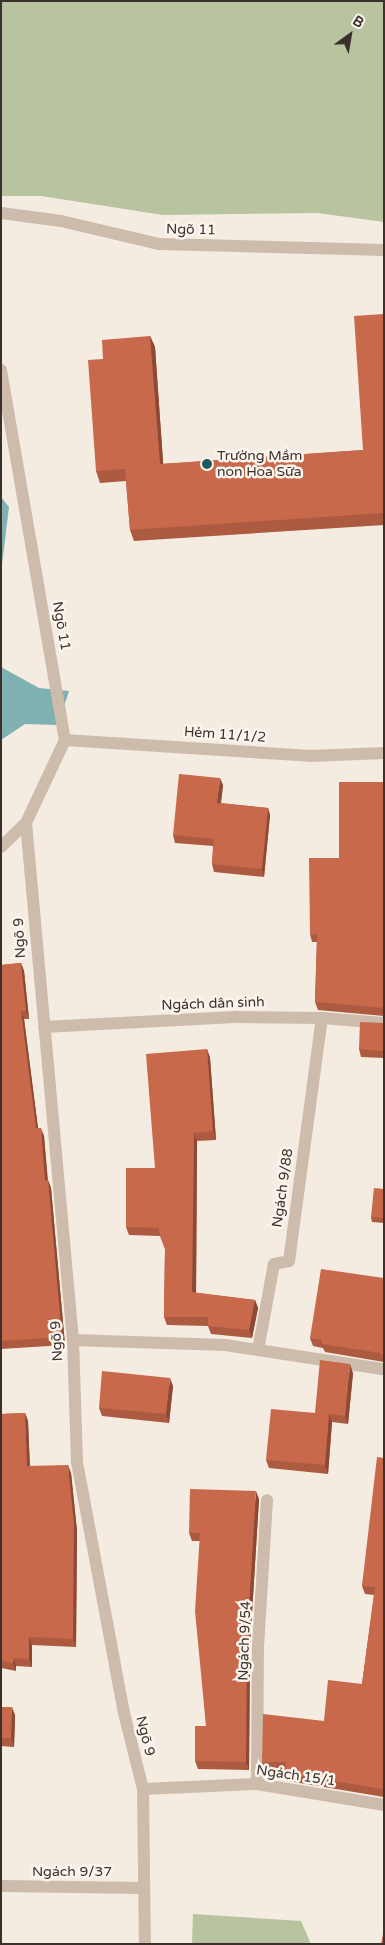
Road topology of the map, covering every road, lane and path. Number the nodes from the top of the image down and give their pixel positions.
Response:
1 (1, 213) edge
2 (384, 250) edge
3 (1, 370) edge
4 (65, 740) junction
5 (384, 753) edge
6 (26, 823) junction
7 (1, 847) edge
8 (322, 1018) junction
9 (384, 1023) edge
10 (44, 1028) junction
11 (73, 1340) junction
12 (258, 1350) junction
13 (382, 1369) edge
14 (266, 1500) dead end
15 (257, 1784) junction
16 (143, 1789) junction
17 (384, 1805) edge
18 (1, 1886) edge
19 (143, 1888) junction
20 (145, 1944) edge

1 - 2 street, Ngõ 11
3 - 4 street, Ngõ 11
4 - 5 street, Hẻm 11/1/2
4 - 6 street
6 - 7 street
6 - 10 street, Ngõ 9
8 - 9 street, Ngách dân sinh
8 - 10 street, Ngách dân sinh
8 - 12 street, Ngách 9/88
10 - 11 street, Ngõ 9
11 - 12 street
11 - 16 street, Ngõ 9
12 - 13 street
14 - 15 street, Ngách 9/54
15 - 16 street, Ngách 15/1
15 - 17 street, Ngách 15/1
16 - 19 street, Ngõ 9
18 - 19 street, Ngách 9/37
19 - 20 street, Ngõ 9

